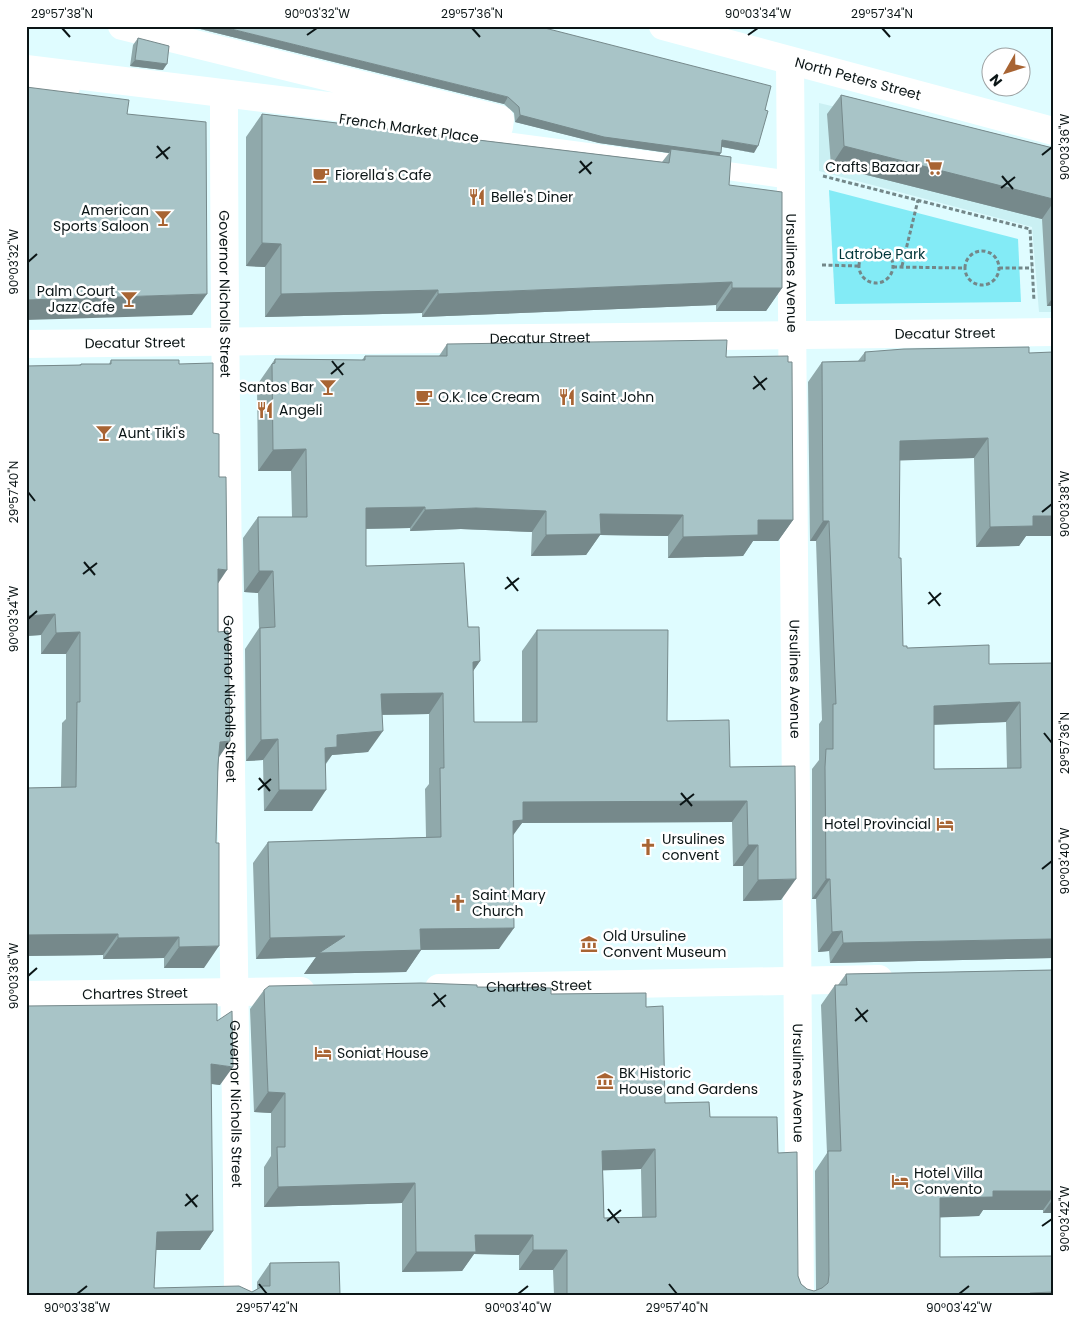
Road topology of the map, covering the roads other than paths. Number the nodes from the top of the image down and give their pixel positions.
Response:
1 (122, 26) edge
2 (663, 26) edge
3 (790, 61) junction
4 (26, 69) edge
5 (26, 83) edge
6 (224, 103) junction
7 (1053, 131) edge
8 (791, 173) junction
9 (1044, 332) edge
10 (792, 335) junction
11 (224, 343) junction
12 (26, 344) edge
13 (905, 978) edge
14 (797, 981) junction
15 (413, 988) edge
16 (324, 990) edge
17 (236, 992) junction
18 (26, 995) edge
19 (238, 1295) edge
20 (800, 1295) edge

1 - 4 street
2 - 3 street, North Peters Street
3 - 7 street, North Peters Street
3 - 8 street, Ursulines Avenue
5 - 6 lane, French Market Place
6 - 8 lane, French Market Place
6 - 11 street, Governor Nicholls Street
8 - 10 street, Ursulines Avenue
9 - 10 street, Decatur Street
10 - 11 street, Decatur Street
10 - 14 street, Ursulines Avenue
11 - 12 street, Decatur Street
11 - 17 street, Governor Nicholls Street
13 - 14 street, Chartres Street
14 - 15 street, Chartres Street
14 - 20 street, Ursulines Avenue
16 - 17 street, Chartres Street
17 - 18 street, Chartres Street
17 - 19 street, Governor Nicholls Street

